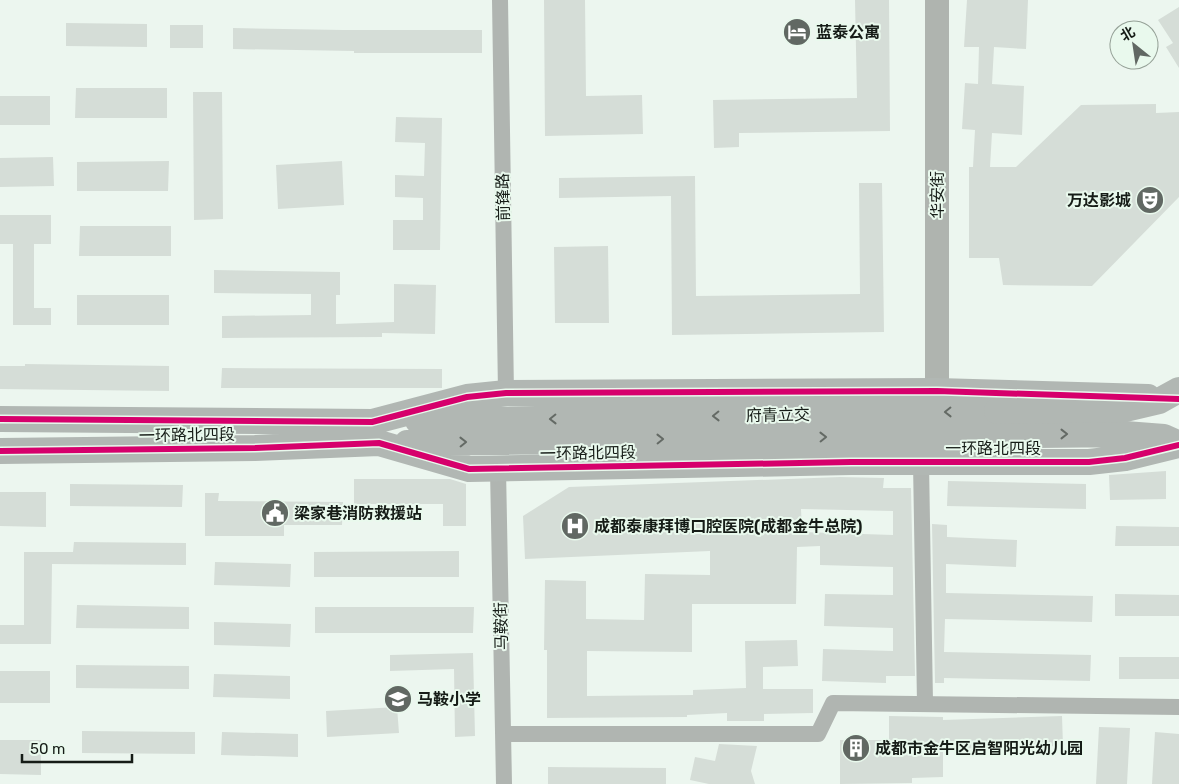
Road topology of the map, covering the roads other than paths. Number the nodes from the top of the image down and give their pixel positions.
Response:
1 (500, 0) edge
2 (937, 0) edge
3 (1179, 390) edge
4 (936, 391) junction
5 (506, 394) junction
6 (1179, 399) edge
7 (0, 419) edge
8 (998, 422) junction
9 (376, 433) junction
10 (1179, 445) edge
11 (0, 451) edge
12 (921, 462) junction
13 (498, 468) junction
14 (925, 703) junction
15 (1179, 707) edge
16 (504, 734) junction
17 (504, 784) edge

1 - 5 street, 前锋路
2 - 4 street, 华安街
3 - 8 main road, 府青立交, bridge
4 - 5 main road, 一环路北四段
4 - 6 main road, 一环路北四段
5 - 9 main road, 一环路北四段
7 - 9 main road, 一环路北四段
8 - 9 main road, 府青立交
8 -> 10 main road, 府青立交
9 - 11 main road, 一环路北四段
9 - 13 main road, 一环路北四段
10 - 12 main road, 一环路北四段
12 - 13 main road, 一环路北四段
12 - 14 street
13 - 16 street, 马鞍街
14 - 15 street
14 - 16 street
16 - 17 street, 马鞍街

